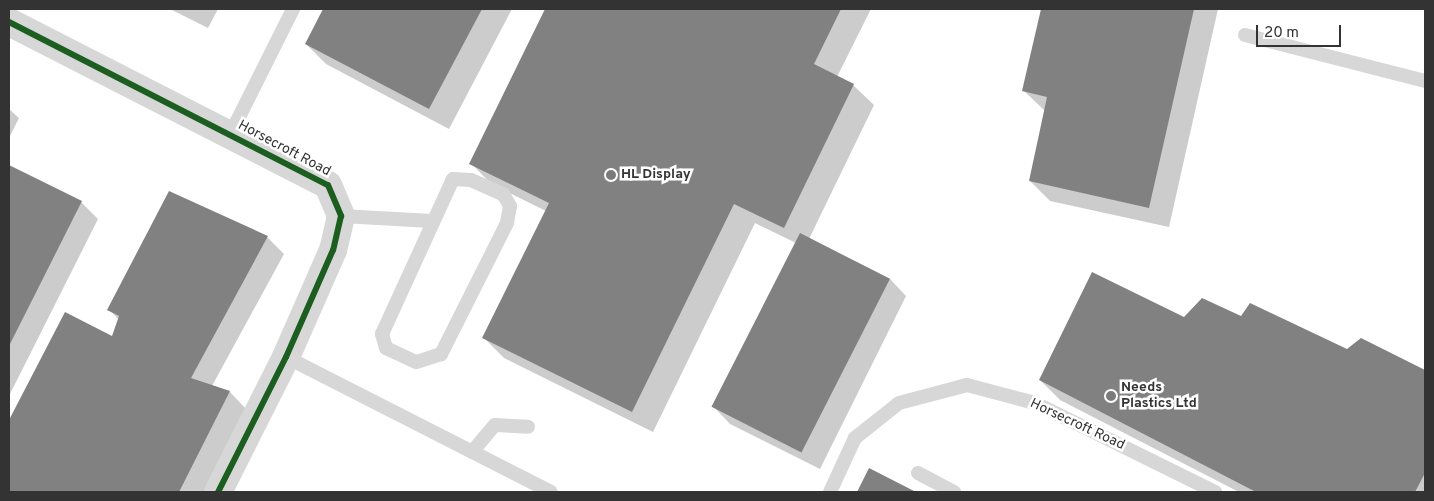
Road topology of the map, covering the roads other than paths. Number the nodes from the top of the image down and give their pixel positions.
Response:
1 (293, 9) edge
2 (9, 22) edge
3 (1244, 35) dead end
4 (1425, 81) edge
5 (230, 135) junction
6 (341, 216) junction
7 (432, 222) junction
8 (286, 357) junction
9 (528, 427) dead end
10 (472, 452) junction
11 (918, 473) dead end
12 (218, 492) edge
13 (551, 492) edge
14 (830, 492) edge
15 (954, 492) edge
16 (1214, 492) edge

1 - 5 lane
2 - 5 street, Horsecroft Road
3 - 4 lane
5 - 6 street, Horsecroft Road
6 - 7 lane
6 - 8 street
7 - 7 lane
8 - 10 lane
8 - 12 street
9 - 10 lane
10 - 13 lane
11 - 15 lane
14 - 16 lane, Horsecroft Road

